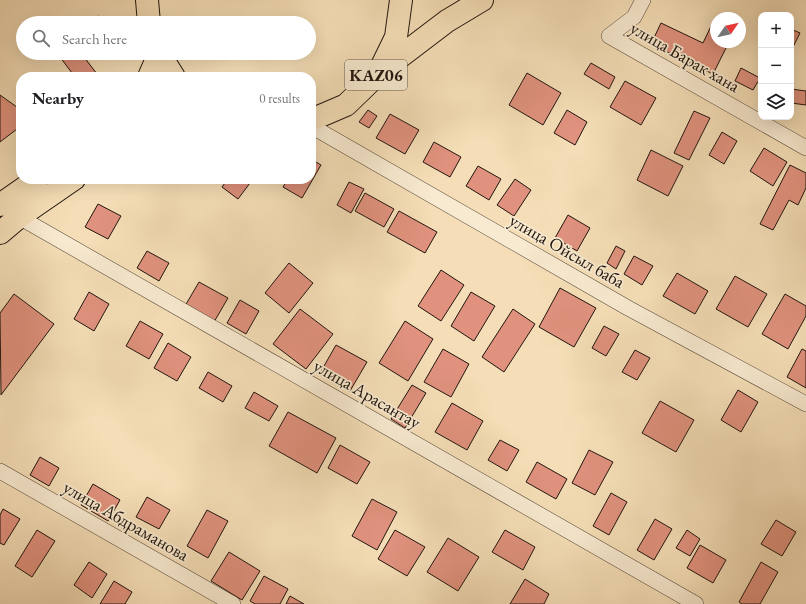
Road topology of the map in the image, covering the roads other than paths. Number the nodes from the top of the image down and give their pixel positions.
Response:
1 (146, 0) edge
2 (401, 0) edge
3 (482, 0) edge
4 (643, 0) edge
5 (148, 16) edge
6 (156, 60) edge
7 (163, 60) edge
8 (151, 72) edge
9 (171, 72) edge
10 (378, 74) junction
11 (316, 118) edge
12 (316, 129) edge
13 (806, 148) edge
14 (30, 184) edge
15 (67, 184) edge
16 (0, 205) edge
17 (19, 217) junction
18 (0, 233) edge
19 (806, 404) edge
20 (0, 471) edge
21 (233, 604) edge
22 (696, 604) edge

1 - 5 highway
2 - 10 highway, KАZ06
3 - 10 highway, KАZ06
4 - 13 street, улица Барак хана
6 - 8 highway
7 - 9 highway
10 - 11 highway, KАZ06
12 - 19 street, улица Ойсыл баба
14 - 16 highway
15 - 17 highway
17 - 18 highway
17 - 22 street, улица Арасантау
20 - 21 street, улица Абдраманова

